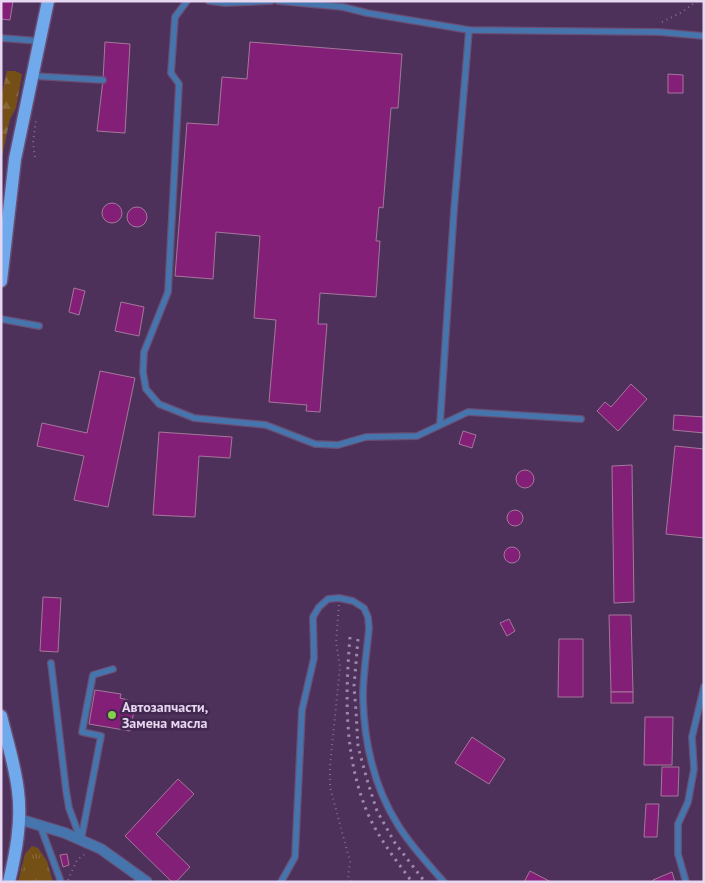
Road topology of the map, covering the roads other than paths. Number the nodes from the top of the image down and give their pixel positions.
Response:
1 (48, 1) edge
2 (187, 1) edge
3 (209, 1) edge
4 (271, 1) edge
5 (278, 1) edge
6 (469, 30) junction
7 (704, 36) edge
8 (1, 38) edge
9 (39, 41) junction
10 (32, 76) junction
11 (103, 80) dead end
12 (1, 281) edge
13 (1, 320) edge
14 (39, 326) dead end
15 (582, 419) dead end
16 (440, 424) junction
17 (51, 663) dead end
18 (113, 670) dead end
19 (704, 687) edge
20 (1, 716) edge
21 (19, 819) junction
22 (40, 825) junction
23 (81, 840) junction
24 (9, 882) edge
25 (61, 882) edge
26 (147, 882) edge
27 (281, 882) edge
28 (444, 882) edge
29 (686, 882) edge

1 - 9 main road
2 - 16 lane
3 - 4 lane
5 - 6 lane
6 - 7 lane
6 - 16 lane
8 - 9 lane
9 - 10 main road
10 - 11 lane
10 - 12 main road
13 - 14 lane
15 - 16 lane
17 - 23 lane
18 - 23 lane
19 - 29 lane
20 - 21 main road
21 - 22 street
21 - 24 main road
22 - 23 street
22 - 25 lane
23 - 26 street
27 - 28 lane

